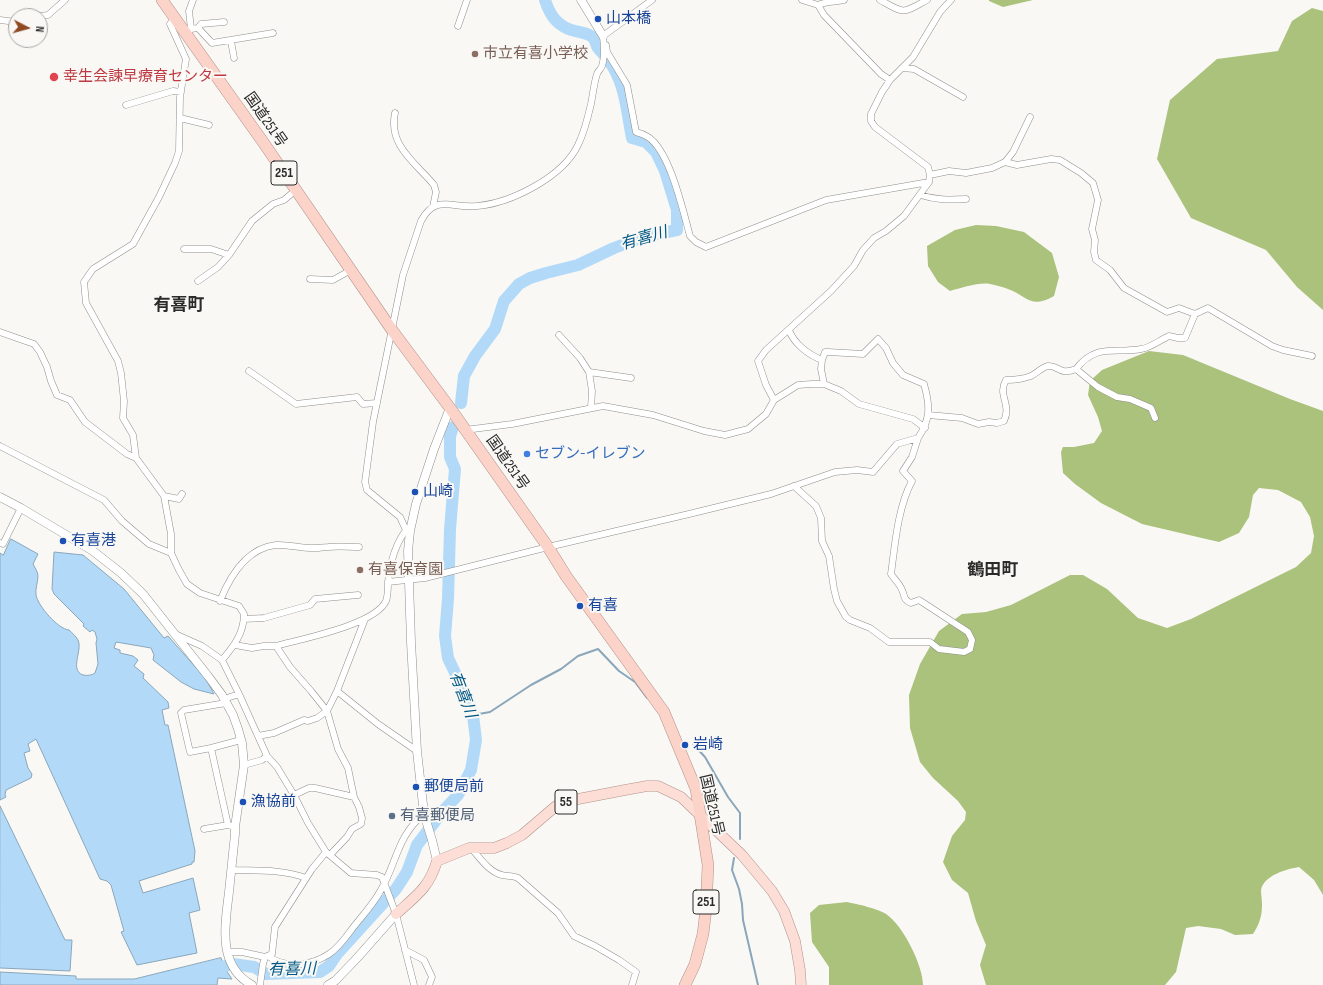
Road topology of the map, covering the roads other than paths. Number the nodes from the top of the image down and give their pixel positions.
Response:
1 (65, 0) edge
2 (162, 0) edge
3 (193, 0) edge
4 (467, 0) edge
5 (581, 0) edge
6 (652, 0) edge
7 (802, 0) edge
8 (844, 0) edge
9 (880, 0) edge
10 (927, 0) edge
11 (951, 0) edge
12 (818, 5) junction
13 (48, 14) edge
14 (175, 18) junction
15 (224, 22) dead end
16 (458, 26) dead end
17 (198, 28) junction
18 (188, 31) junction
19 (273, 33) dead end
20 (603, 36) junction
21 (231, 41) junction
22 (234, 58) dead end
23 (902, 68) junction
24 (890, 80) junction
25 (181, 92) junction
26 (963, 97) dead end
27 (126, 105) dead end
28 (395, 113) dead end
29 (1030, 117) dead end
30 (180, 118) junction
31 (209, 125) dead end
32 (1005, 162) junction
33 (930, 178) junction
34 (296, 190) junction
35 (920, 195) junction
36 (966, 199) dead end
37 (433, 207) junction
38 (184, 249) dead end
39 (229, 255) junction
40 (351, 270) junction
41 (310, 279) dead end
42 (198, 281) dead end
43 (1195, 314) junction
44 (392, 330) junction
45 (789, 330) junction
46 (0, 332) edge
47 (559, 335) dead end
48 (1312, 356) dead end
49 (822, 360) junction
50 (1076, 369) junction
51 (248, 371) dead end
52 (589, 372) junction
53 (631, 378) dead end
54 (824, 384) junction
55 (774, 400) junction
56 (377, 403) junction
57 (450, 408) junction
58 (591, 408) junction
59 (928, 415) junction
60 (1155, 418) dead end
61 (925, 428) junction
62 (465, 430) junction
63 (918, 438) junction
64 (0, 446) edge
65 (136, 458) junction
66 (794, 486) junction
67 (182, 494) dead end
68 (164, 496) junction
69 (0, 497) edge
70 (21, 508) junction
71 (408, 530) junction
72 (0, 543) edge
73 (548, 547) junction
74 (359, 548) dead end
75 (171, 553) junction
76 (410, 581) junction
77 (388, 582) junction
78 (358, 595) dead end
79 (220, 601) junction
80 (244, 619) junction
81 (365, 619) junction
82 (174, 634) junction
83 (235, 645) junction
84 (276, 646) junction
85 (222, 660) junction
86 (337, 691) junction
87 (239, 694) junction
88 (225, 701) junction
89 (327, 711) junction
90 (258, 736) junction
91 (241, 740) junction
92 (211, 748) junction
93 (417, 751) junction
94 (267, 756) junction
95 (244, 765) junction
96 (294, 795) junction
97 (354, 797) junction
98 (701, 816) junction
99 (426, 818) junction
100 (231, 826) junction
101 (204, 829) dead end
102 (471, 848) junction
103 (328, 853) junction
104 (437, 861) junction
105 (231, 870) junction
106 (306, 878) junction
107 (385, 884) junction
108 (396, 914) junction
109 (405, 950) junction
110 (228, 954) junction
111 (267, 956) junction
112 (338, 982) edge
113 (251, 984) edge
114 (260, 984) edge
115 (328, 985) edge
116 (414, 985) edge
117 (429, 985) edge
118 (632, 985) edge
119 (685, 985) edge
120 (801, 985) edge

1 - 13 street
2 - 14 highway, 国道251号 / 251
3 - 18 street
4 - 16 street
5 - 20 street
6 - 20 street
7 - 12 street
8 - 12 street
9 - 10 street
11 - 23 street
12 - 24 street
14 - 18 highway, 国道251号 / 251
14 - 25 street
15 - 17 street
17 - 18 street
17 - 21 street
18 - 34 highway, 国道251号 / 251
19 - 21 street
20 - 33 street
20 - 37 street
21 - 22 street
23 - 24 street
23 - 26 street
24 - 33 street
25 - 27 street
25 - 30 street
28 - 37 street
29 - 32 street
30 - 31 street
30 - 65 street
32 - 33 street
32 - 43 street
33 - 35 street
34 - 39 street
34 - 40 highway, 国道251号 / 251
35 - 36 street
35 - 45 street
37 - 44 street
38 - 39 street
39 - 42 street
40 - 41 street
40 - 44 highway, 国道251号 / 251
43 - 48 street
43 - 50 street
44 - 56 street
44 - 57 highway, 国道251号 / 251
45 - 49 street
45 - 55 street
46 - 65 street
47 - 52 street
49 - 54 street
49 - 59 street
50 - 59 street
50 - 60 street
51 - 56 street
52 - 53 street
52 - 58 street
54 - 55 street
54 - 61 street
55 - 58 street
56 - 71 street
57 - 62 highway, 国道251号 / 251
57 - 71 street
58 - 62 street
59 - 61 street
61 - 63 street
62 - 73 highway, 国道251号 / 251
63 - 66 street
63 - 66 street
64 - 75 street
65 - 68 street
66 - 73 street
67 - 68 street
68 - 75 street
69 - 70 street
70 - 72 street
70 - 82 street
71 - 76 street
71 - 77 street
73 - 76 street
73 - 98 highway, 国道251号 / 251
74 - 79 street
75 - 79 street
76 - 77 street
76 - 93 street
77 - 81 street
78 - 80 street
79 - 80 street
80 - 83 street
81 - 84 street
81 - 86 street
82 - 85 street
82 - 88 street
83 - 84 street
83 - 85 street
84 - 89 street
85 - 87 street
86 - 89 street
86 - 93 street
87 - 88 street
87 - 90 street
88 - 91 street
88 - 92 street
89 - 90 street
89 - 97 street
90 - 94 street
91 - 92 street
91 - 95 street
92 - 100 street
93 - 99 street
94 - 95 street
94 - 96 street
95 - 100 street
96 - 97 street
96 - 103 street
97 - 103 street
98 - 102 main road, 55
98 - 119 highway, 国道251号 / 251
98 - 120 main road, 55
99 - 104 street
99 - 107 street
100 - 101 street
100 - 105 street
102 - 104 main road, 55
102 - 118 street
103 - 106 street
103 - 107 street
104 - 108 main road
105 - 106 street
105 - 110 street
106 - 111 street
107 - 108 street
107 - 111 street
108 - 109 street
108 - 112 street
109 - 116 street
109 - 117 street
110 - 111 street
110 - 113 street
111 - 114 street
112 - 115 street

